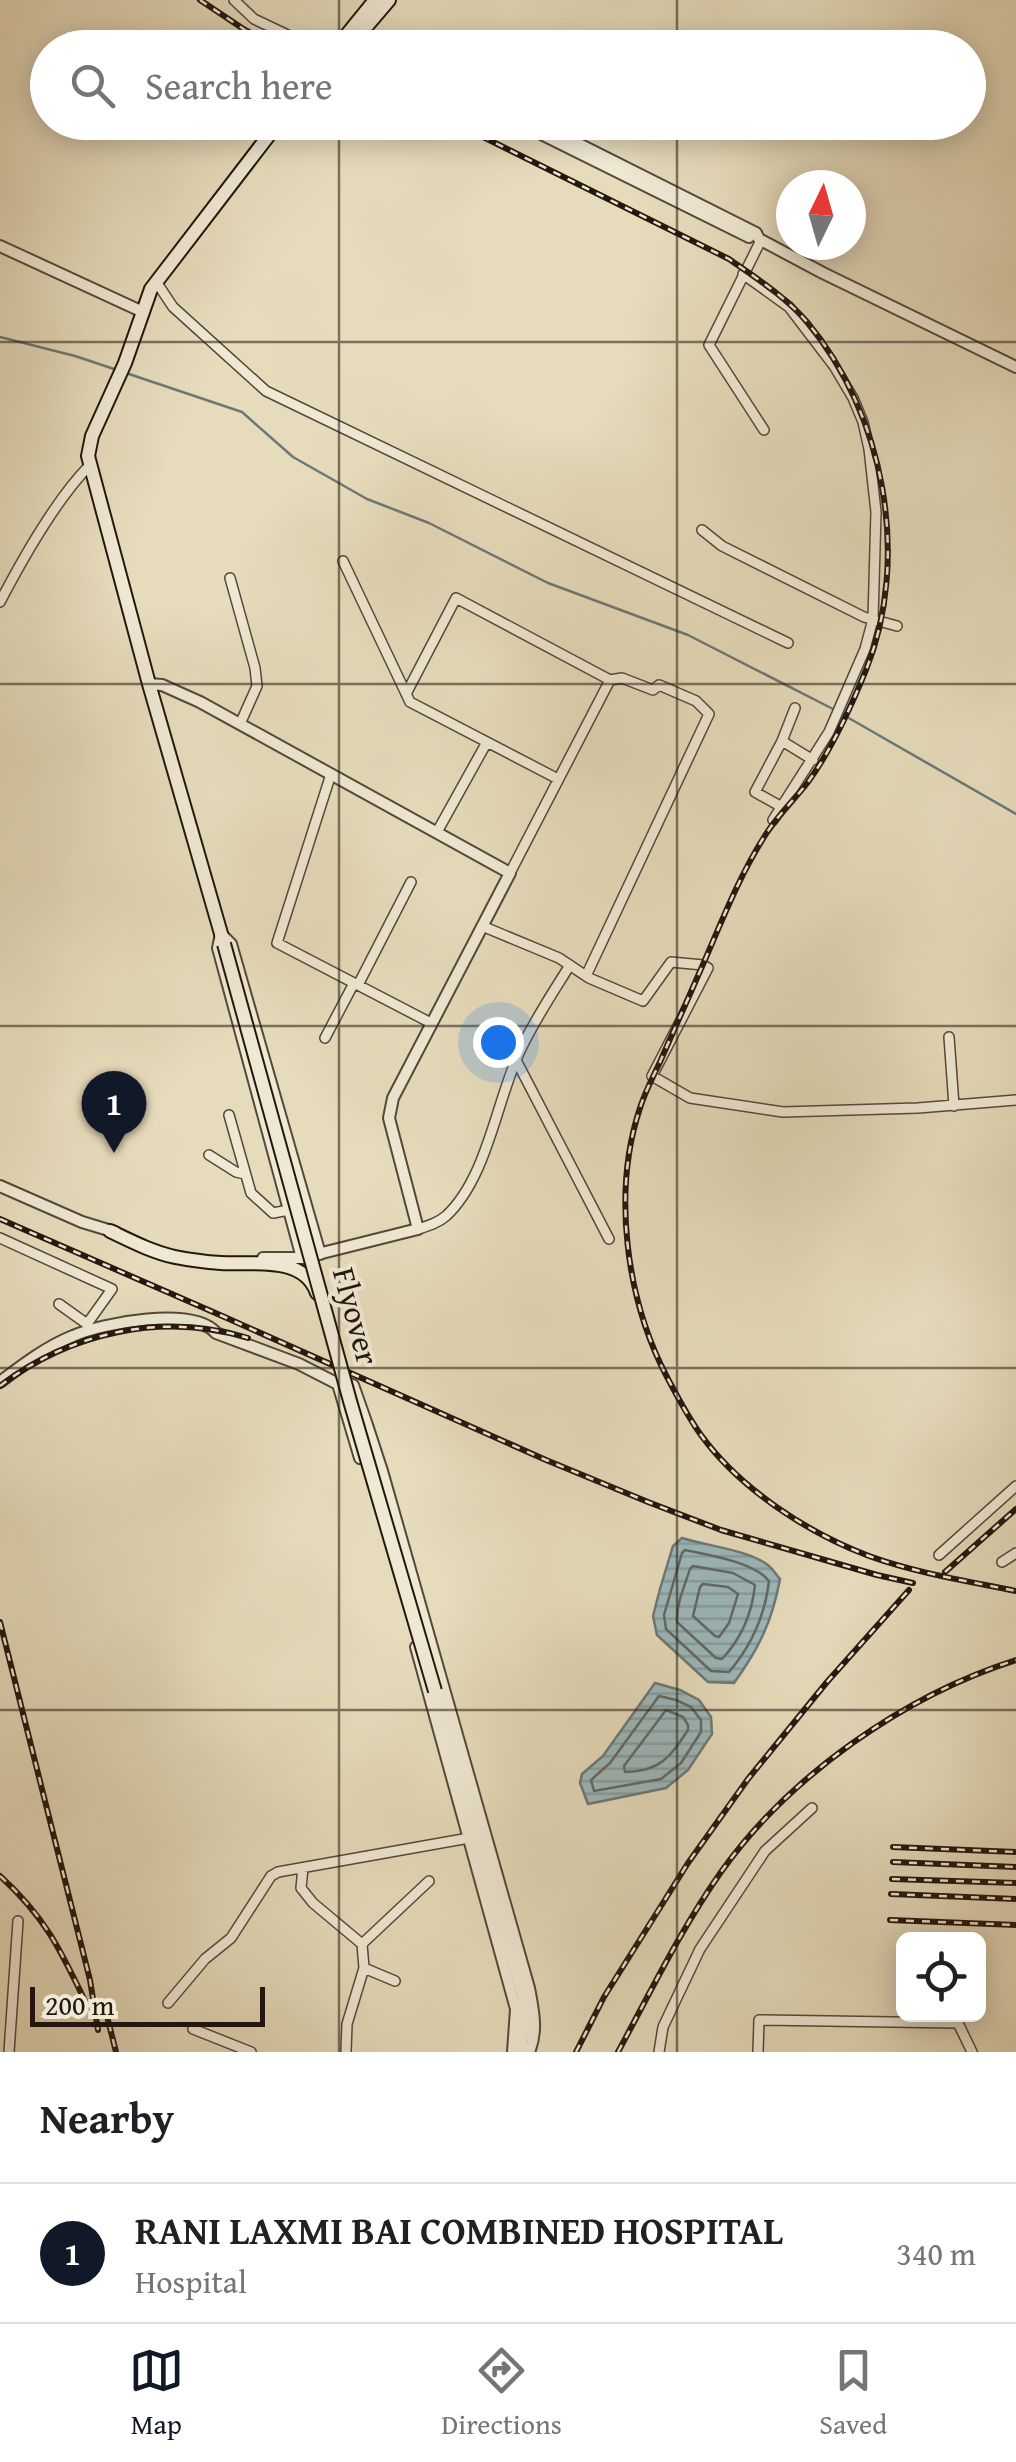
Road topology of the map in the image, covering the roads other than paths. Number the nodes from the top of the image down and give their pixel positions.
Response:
1 (234, 0) edge
2 (375, 0) edge
3 (389, 0) edge
4 (245, 4) edge
5 (278, 30) edge
6 (358, 30) edge
7 (362, 30) edge
8 (267, 140) edge
9 (273, 140) edge
10 (553, 140) edge
11 (571, 140) edge
12 (218, 205) junction
13 (760, 239) junction
14 (0, 246) edge
15 (743, 274) junction
16 (156, 283) junction
17 (143, 312) junction
18 (1016, 368) edge
19 (764, 430) dead end
20 (90, 465) junction
21 (702, 530) dead end
22 (343, 560) dead end
23 (230, 578) dead end
24 (0, 602) edge
25 (872, 620) junction
26 (897, 626) dead end
27 (788, 642) dead end
28 (610, 680) junction
29 (149, 684) junction
30 (406, 694) junction
31 (796, 708) dead end
32 (240, 724) junction
33 (782, 741) junction
34 (487, 742) junction
35 (813, 760) junction
36 (331, 774) junction
37 (558, 779) junction
38 (780, 806) junction
39 (772, 820) dead end
40 (437, 832) junction
41 (510, 872) junction
42 (412, 882) dead end
43 (482, 926) junction
44 (222, 939) junction
45 (570, 966) junction
46 (586, 976) junction
47 (356, 984) junction
48 (431, 1022) junction
49 (949, 1037) dead end
50 (325, 1038) dead end
51 (516, 1060) junction
52 (1016, 1100) edge
53 (954, 1106) junction
54 (229, 1115) dead end
55 (209, 1155) dead end
56 (246, 1174) junction
57 (0, 1186) edge
58 (289, 1210) junction
59 (418, 1229) junction
60 (117, 1234) junction
61 (0, 1238) edge
62 (609, 1239) dead end
63 (320, 1254) junction
64 (302, 1258) junction
65 (59, 1304) dead end
66 (332, 1332) junction
67 (0, 1382) edge
68 (338, 1384) junction
69 (1016, 1486) edge
70 (1016, 1553) edge
71 (939, 1555) dead end
72 (1002, 1562) dead end
73 (442, 1711) junction
74 (456, 1762) junction
75 (812, 1808) dead end
76 (469, 1838) junction
77 (302, 1868) junction
78 (429, 1880) dead end
79 (18, 1921) dead end
80 (362, 1944) junction
81 (364, 1968) junction
82 (394, 1981) dead end
83 (168, 2003) dead end
84 (193, 2028) dead end
85 (9, 2052) edge
86 (251, 2052) edge
87 (346, 2052) edge
88 (516, 2052) edge
89 (529, 2052) edge
90 (660, 2052) edge
91 (758, 2052) edge
92 (972, 2052) edge

1 - 4 street
2 - 6 main road
3 - 7 main road
4 - 5 street
8 - 12 main road
9 - 12 main road
10 - 13 street
11 - 13 street
12 - 16 main road
13 - 15 street
13 - 18 street
14 - 17 street
15 - 19 street
15 - 25 street
16 - 17 main road
16 - 27 street
17 - 20 main road
20 - 24 street
20 - 29 main road, Flyover
21 - 25 street
22 - 30 street
23 - 32 street
25 - 26 street
25 - 35 street
28 - 30 street
28 - 37 street
28 - 46 street
29 - 32 street
29 - 44 main road, Flyover
30 - 34 street
31 - 33 street
32 - 36 street
33 - 35 street
33 - 38 street
34 - 37 street
34 - 40 street
35 - 38 street
36 - 40 street
36 - 47 street
37 - 41 street
38 - 39 street
40 - 41 street
41 - 43 street
42 - 47 street
43 - 45 street
43 - 48 street
44 - 58 street
44 - 63 street
44 - 66 main road, Flyover, bridge
45 - 46 street
45 - 51 street
46 - 53 street
47 - 48 street
47 - 50 street
48 - 59 street
49 - 53 street
51 - 59 street
51 - 62 street
52 - 53 street
54 - 56 street
55 - 56 street
56 - 58 street
57 - 60 street
58 - 64 street
59 - 63 street
60 - 64 street
60 - 66 main road, bridge
61 - 65 street
63 - 64 street
66 - 73 main road, Flyover, bridge
67 - 68 street
68 - 73 street
68 - 73 street
69 - 71 street
70 - 72 street
73 - 74 main road, Flyover
74 - 76 street
74 - 88 main road, Flyover
74 - 89 street
75 - 90 street
76 - 77 street
76 - 88 street
77 - 80 street
77 - 83 street
78 - 80 street
79 - 85 street
80 - 81 street
81 - 82 street
81 - 87 street
84 - 86 street
91 - 92 street

